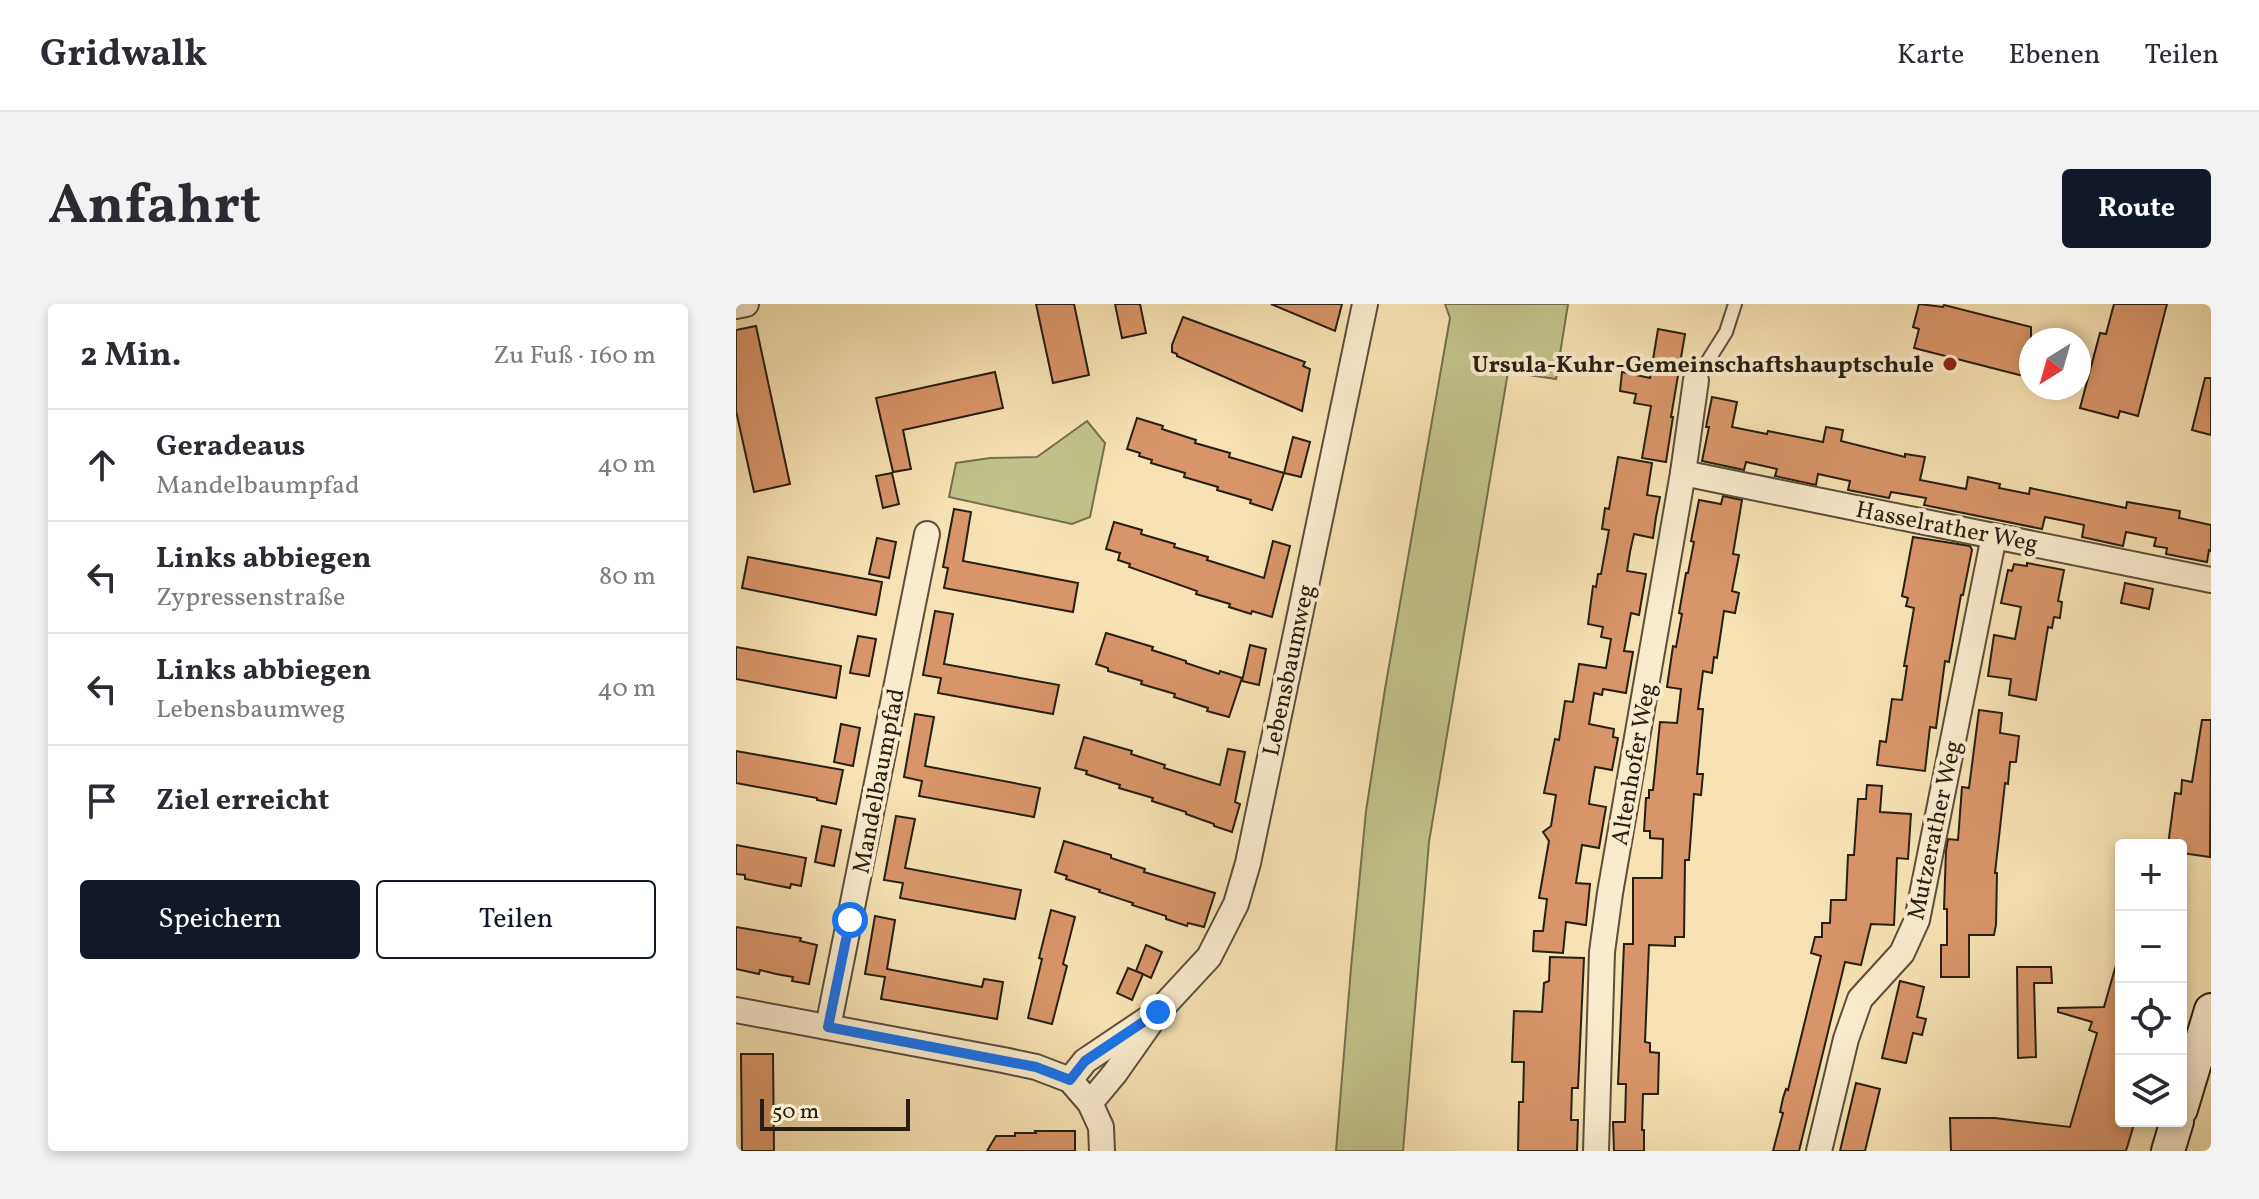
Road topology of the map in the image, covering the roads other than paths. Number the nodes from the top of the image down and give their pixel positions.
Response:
1 (746, 304) edge
2 (1365, 304) edge
3 (1735, 304) edge
4 (736, 306) edge
5 (1696, 380) joint
6 (1683, 473) junction
7 (927, 534) dead end
8 (1994, 536) junction
9 (2211, 580) edge
10 (736, 1010) edge
11 (2211, 1010) edge
12 (1158, 1012) junction
13 (828, 1027) junction
14 (1070, 1080) junction
15 (2187, 1089) edge
16 (1090, 1103) junction
17 (2175, 1127) edge
18 (1102, 1151) edge
19 (1596, 1151) edge
20 (1819, 1151) edge
21 (2168, 1151) edge

1 - 4 street
2 - 12 street, Lebensbaumweg
3 - 5 lane
5 - 6 street, Altenhofer Weg
6 - 8 street, Hasselrather Weg
6 - 19 street, Altenhofer Weg
7 - 13 street, Mandelbaumpfad
8 - 9 street, Hasselrather Weg
8 - 20 street, Mutzerather Weg
10 - 13 street
11 - 15 street
12 - 14 street, Lebensbaumweg
12 - 16 street, Lebensbaumweg
13 - 14 street
14 - 16 street
16 - 18 street
17 - 21 street

